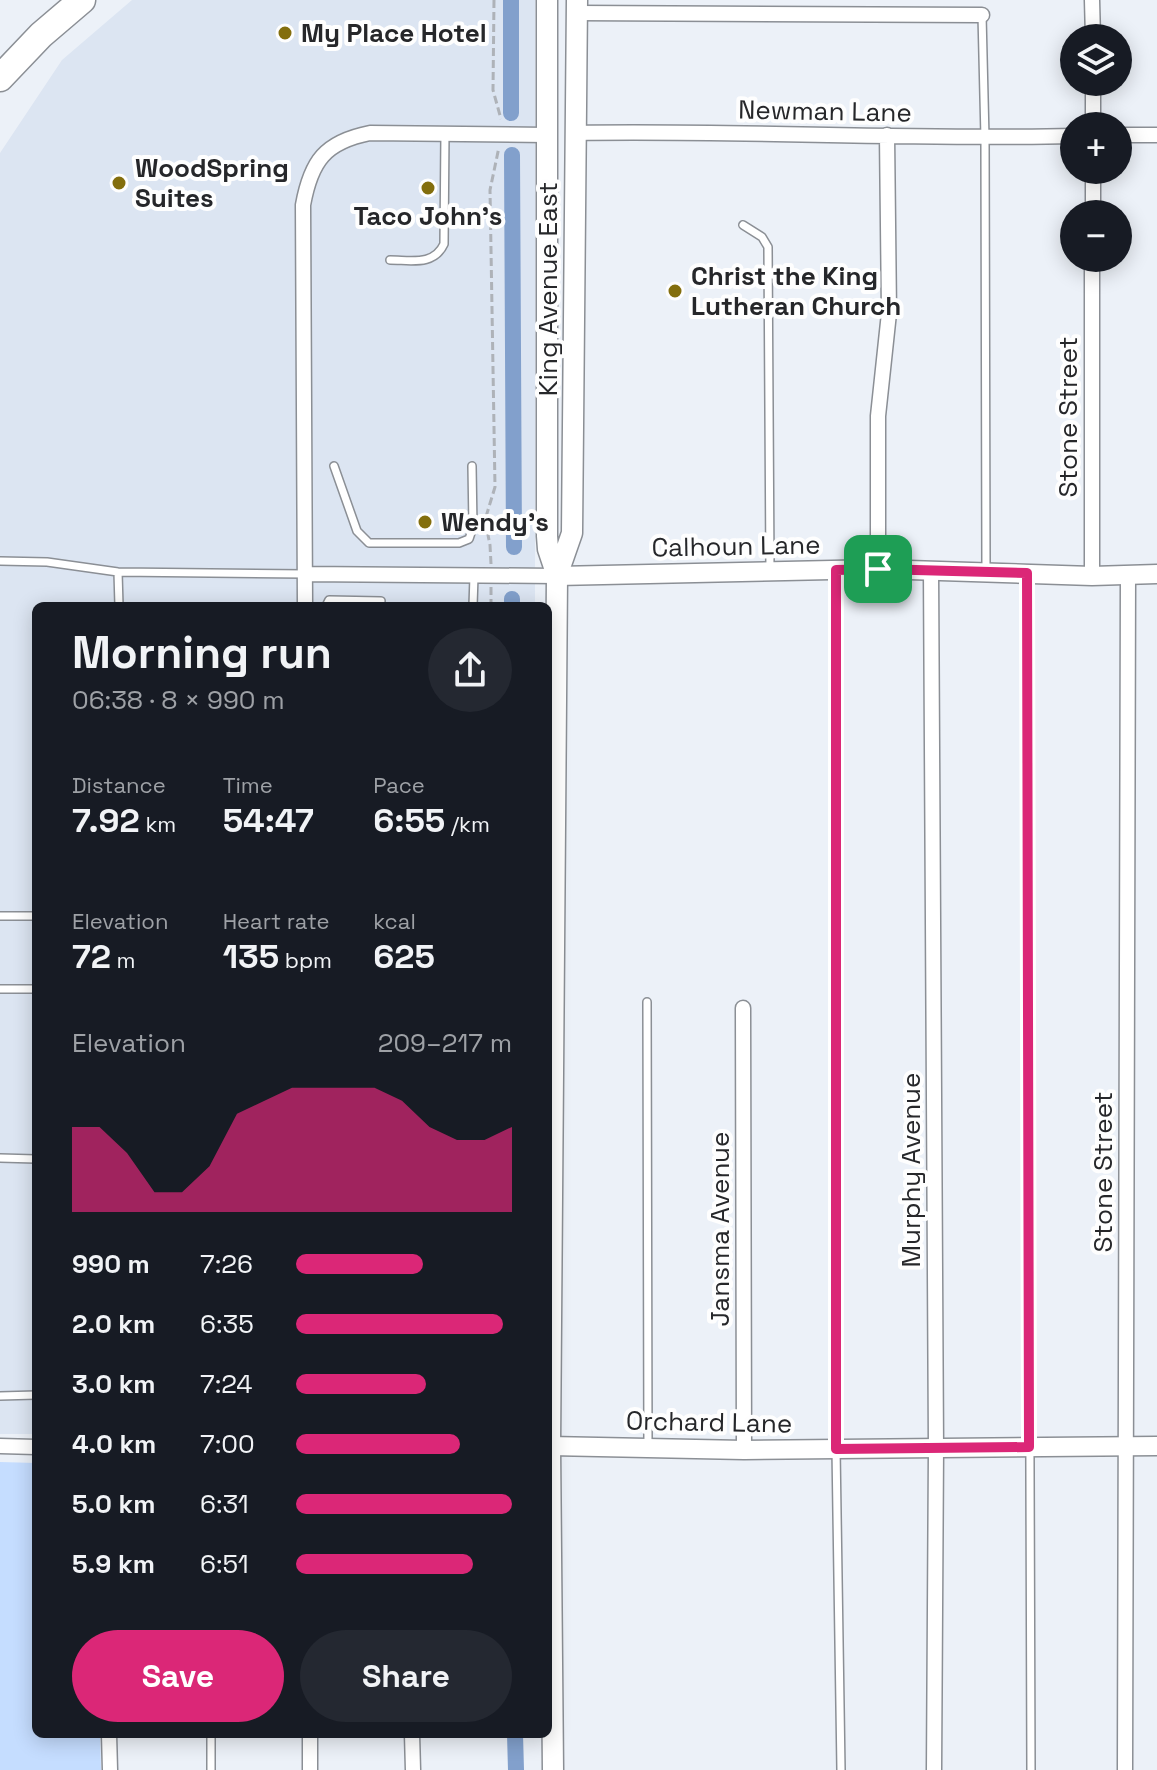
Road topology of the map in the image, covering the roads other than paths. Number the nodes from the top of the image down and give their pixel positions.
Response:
1 (82, 0) edge
2 (1092, 0) edge
3 (547, 5) edge
4 (577, 7) edge
5 (982, 15) joint
6 (1093, 24) edge
7 (0, 78) edge
8 (445, 133) junction
9 (575, 133) junction
10 (546, 135) junction
11 (887, 135) junction
12 (1132, 135) edge
13 (1157, 135) edge
14 (1060, 136) edge
15 (985, 138) junction
16 (743, 225) dead end
17 (390, 260) dead end
18 (1092, 272) edge
19 (574, 288) junction
20 (334, 466) dead end
21 (472, 466) dead end
22 (0, 561) edge
23 (878, 569) junction
24 (836, 570) junction
25 (931, 570) junction
26 (118, 572) junction
27 (770, 572) junction
28 (986, 572) junction
29 (1027, 573) junction
30 (305, 574) junction
31 (1128, 574) junction
32 (1157, 574) edge
33 (474, 575) junction
34 (557, 576) junction
35 (1092, 576) junction
36 (381, 601) dead end
37 (119, 602) edge
38 (305, 602) edge
39 (328, 602) edge
40 (473, 602) edge
41 (0, 916) edge
42 (32, 916) edge
43 (552, 917) edge
44 (0, 989) edge
45 (32, 989) edge
46 (647, 1002) dead end
47 (743, 1008) dead end
48 (0, 1158) edge
49 (32, 1159) edge
50 (32, 1395) edge
51 (0, 1396) edge
52 (0, 1446) edge
53 (552, 1446) edge
54 (1127, 1446) junction
55 (1157, 1446) edge
56 (32, 1447) edge
57 (1029, 1447) junction
58 (648, 1448) junction
59 (936, 1448) junction
60 (836, 1449) junction
61 (744, 1450) junction
62 (552, 1689) edge
63 (109, 1738) edge
64 (211, 1738) edge
65 (310, 1738) edge
66 (412, 1738) edge
67 (110, 1770) edge
68 (211, 1770) edge
69 (310, 1770) edge
70 (413, 1770) edge
71 (553, 1770) edge
72 (841, 1770) edge
73 (934, 1770) edge
74 (1031, 1770) edge
75 (1125, 1770) edge

1 - 7 highway
2 - 6 street
3 - 9 main road
3 - 10 main road, King Avenue East
4 - 5 street
4 - 9 main road, King Avenue East
5 - 15 lane
8 - 10 street
8 - 17 lane
8 - 30 street
9 - 11 street, Newman Lane
9 - 19 main road, King Avenue East
10 - 19 main road
10 - 34 main road, King Avenue East
11 - 15 street, Newman Lane
11 - 23 street
12 - 13 street
14 - 15 street, Newman Lane
15 - 28 lane
16 - 27 lane
18 - 35 street, Stone Street
19 - 34 main road, King Avenue East
20 - 21 lane
22 - 26 lane
23 - 24 street, Calhoun Lane
23 - 25 street, Calhoun Lane
24 - 27 street, Calhoun Lane
24 - 60 lane
25 - 28 street, Calhoun Lane
25 - 59 street, Murphy Avenue
26 - 30 lane
26 - 37 lane
27 - 34 street, Calhoun Lane
28 - 29 street, Calhoun Lane
29 - 35 street, Calhoun Lane
29 - 57 lane
30 - 33 street
30 - 38 street
31 - 32 street, Calhoun Lane
31 - 35 street, Calhoun Lane
31 - 54 street, Stone Street
33 - 34 street
33 - 40 lane
34 - 43 main road, King Avenue East
36 - 39 lane
41 - 42 lane
44 - 45 lane
46 - 58 lane
47 - 61 street, Jansma Avenue
48 - 49 lane
50 - 51 lane
52 - 56 street
53 - 58 street, Orchard Lane
54 - 55 street, Orchard Lane
54 - 57 street, Orchard Lane
54 - 75 street, Stone Street
57 - 59 street, Orchard Lane
57 - 74 lane
58 - 61 street, Orchard Lane
59 - 60 street, Orchard Lane
59 - 73 street, Murphy Avenue
60 - 61 street, Orchard Lane
60 - 72 lane
62 - 71 main road, King Avenue East
63 - 67 street
64 - 68 lane
65 - 69 street
66 - 70 street

